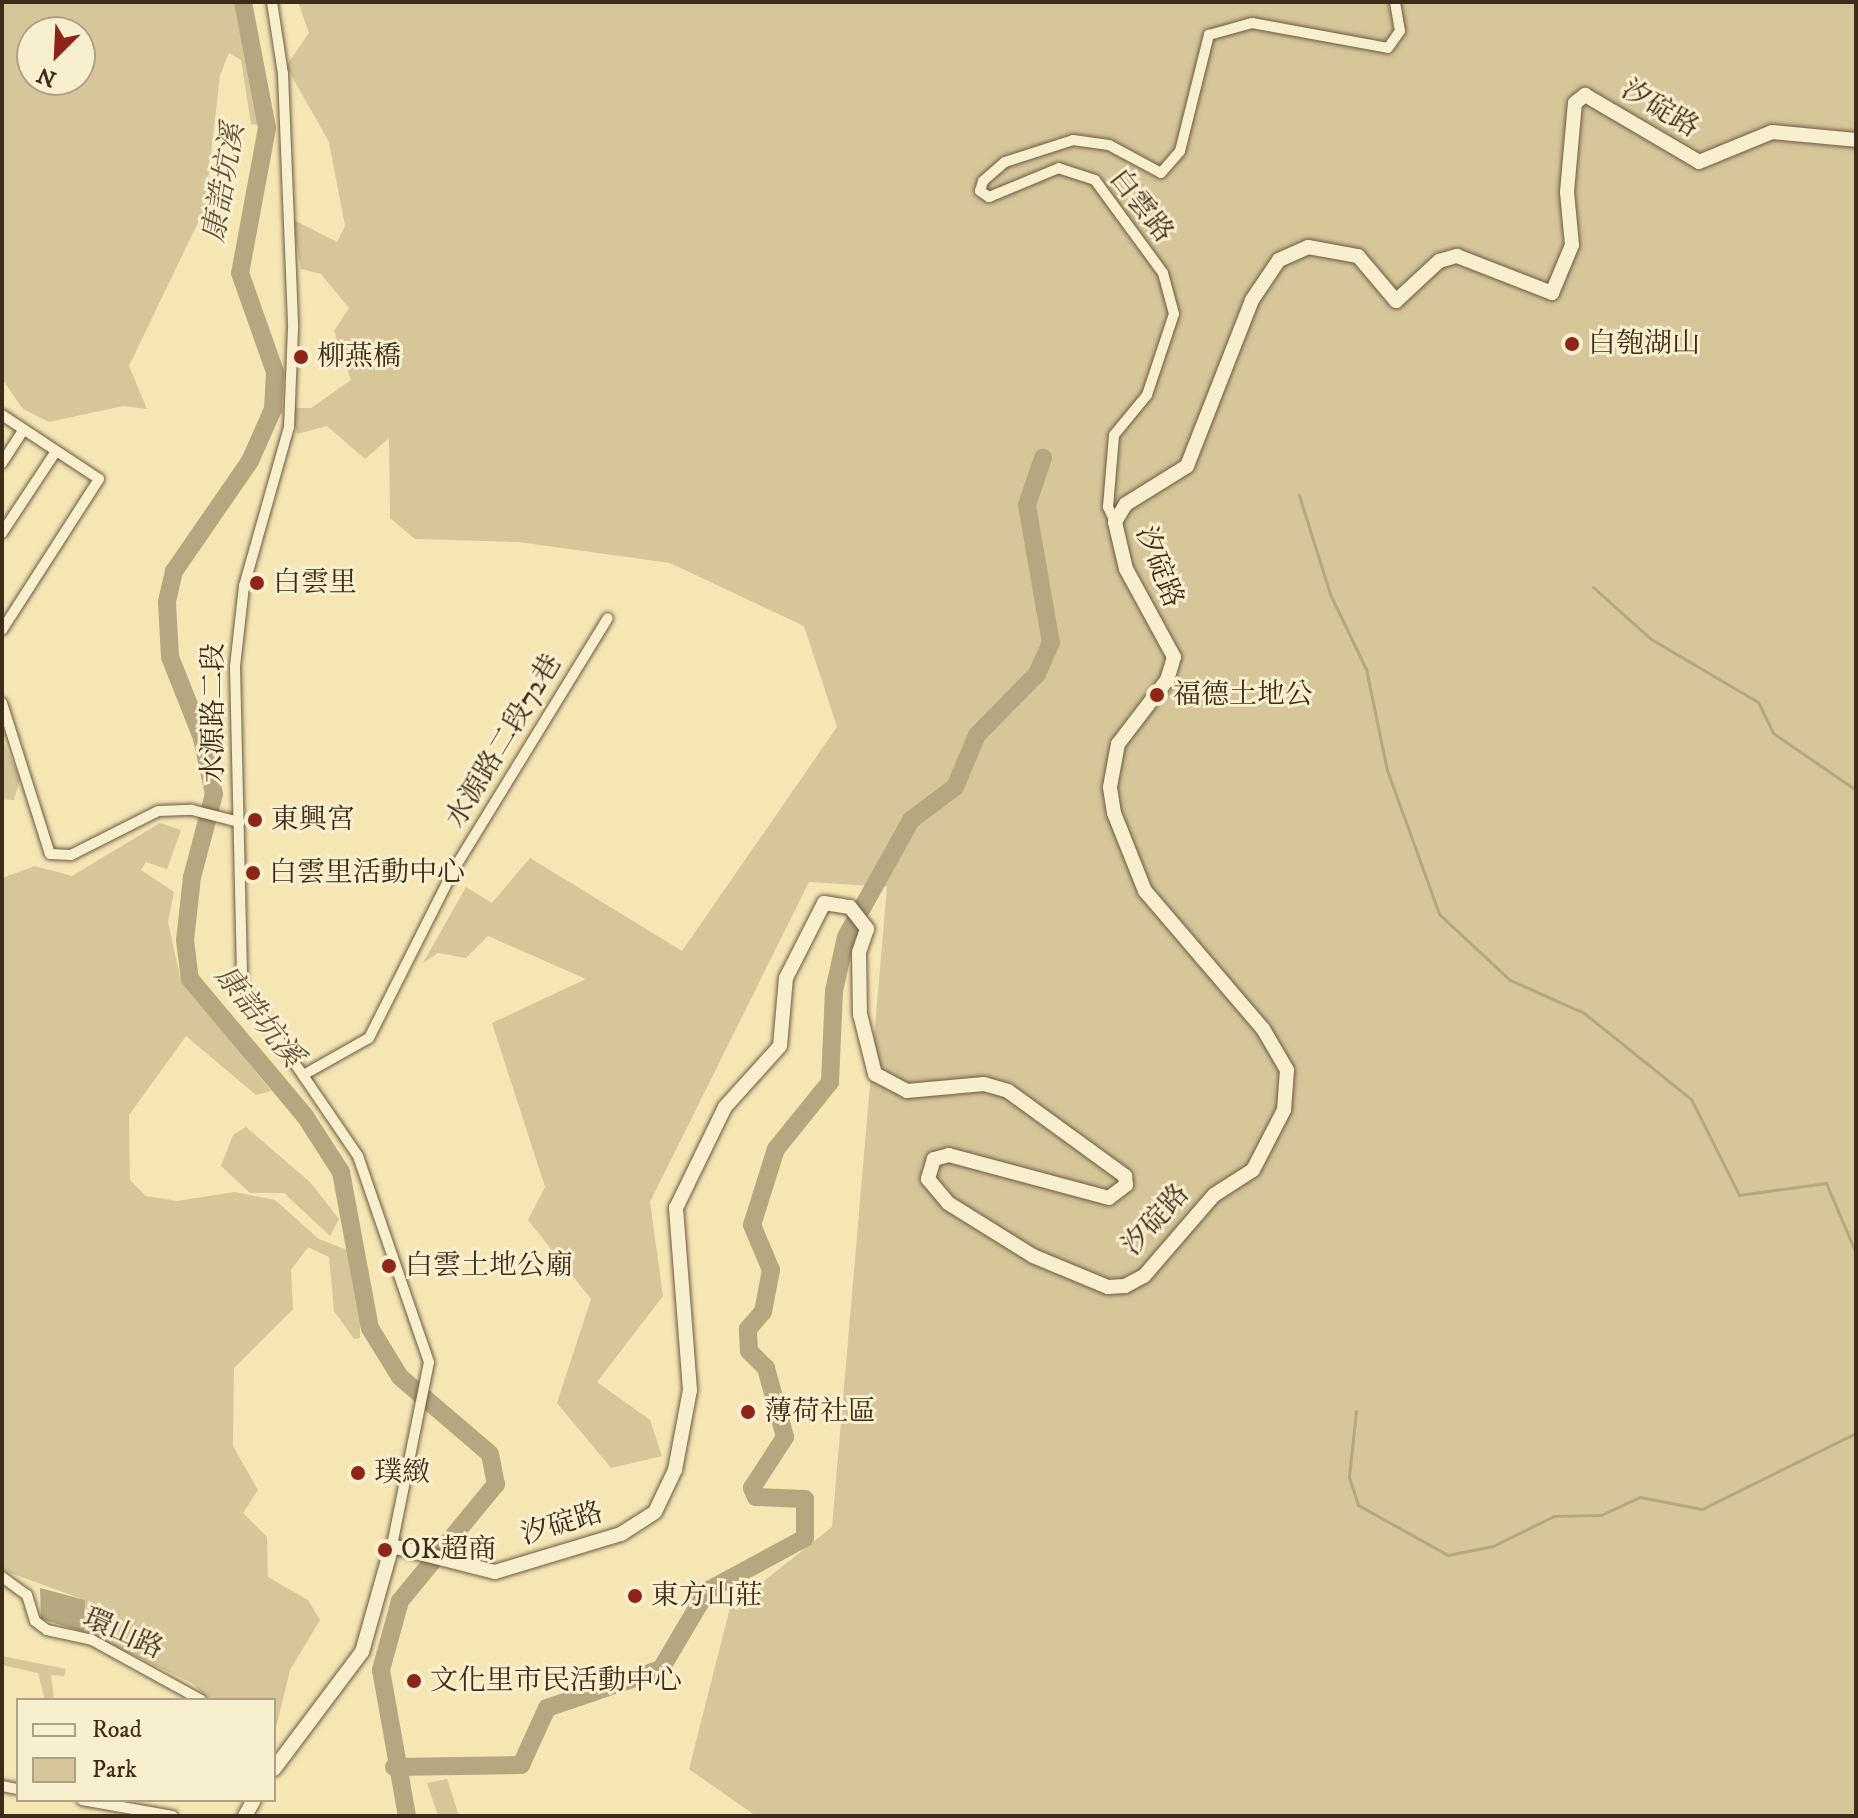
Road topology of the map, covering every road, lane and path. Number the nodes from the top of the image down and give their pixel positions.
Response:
1 (272, 2) edge
2 (1395, 2) edge
3 (1856, 140) edge
4 (2, 415) edge
5 (24, 429) junction
6 (56, 451) junction
7 (2, 463) edge
8 (1115, 522) junction
9 (2, 533) edge
10 (608, 618) dead end
11 (2, 630) edge
12 (2, 703) edge
13 (234, 821) junction
14 (305, 1074) junction
15 (392, 1546) junction
16 (2, 1577) edge
17 (197, 1698) edge
18 (276, 1766) edge
19 (93, 1802) edge
20 (173, 1816) edge

1 - 13 street, 水源路二段
2 - 8 street, 白雲路
3 - 8 street, 汐碇路
4 - 5 street
5 - 6 street
5 - 7 street
6 - 9 street
6 - 11 street
8 - 15 street, 汐碇路
10 - 14 street, 水源路二段72巷
12 - 13 street
13 - 14 street, 水源路二段
14 - 15 street, 水源路二段
15 - 18 street
16 - 17 street, 環山路
19 - 20 street

